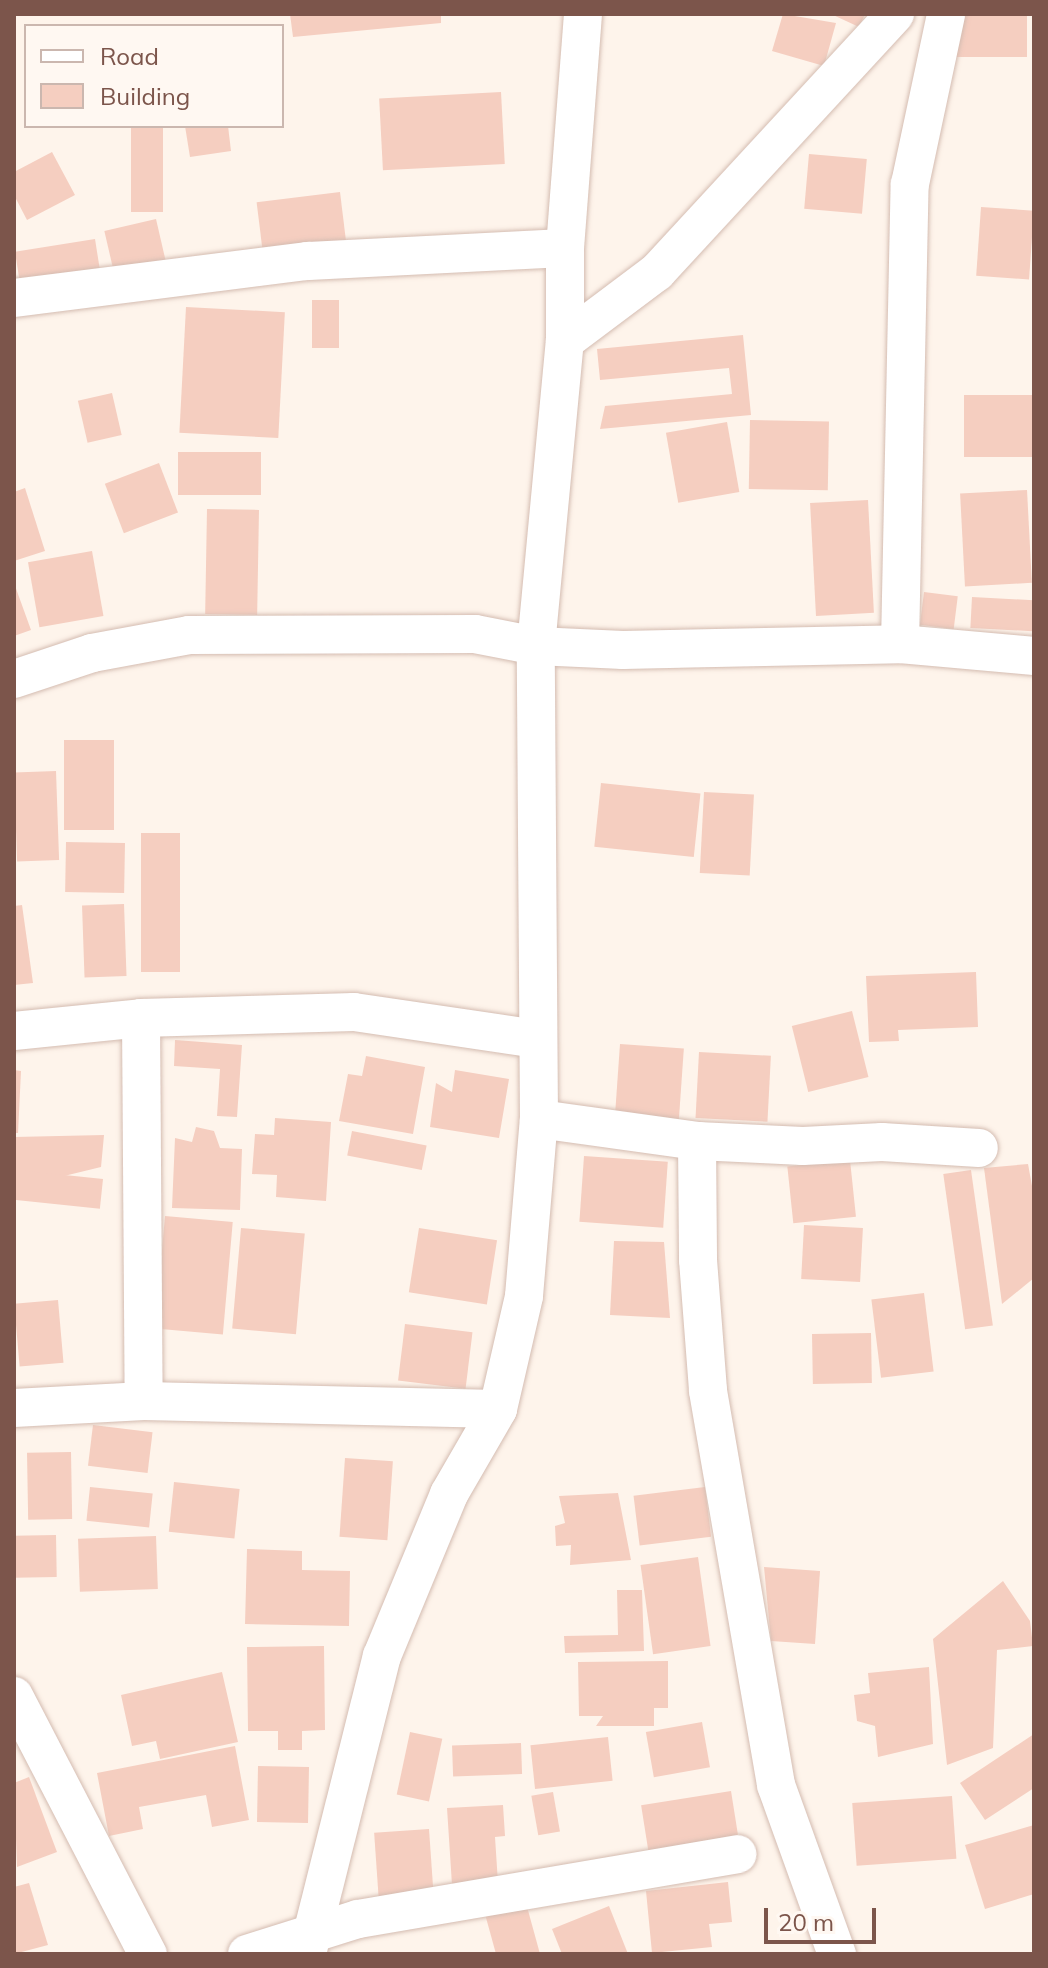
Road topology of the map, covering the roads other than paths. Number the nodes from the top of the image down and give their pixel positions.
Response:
1 (583, 14) edge
2 (895, 14) edge
3 (946, 14) edge
4 (565, 248) junction
5 (14, 298) edge
6 (565, 341) junction
7 (900, 644) junction
8 (536, 646) junction
9 (1034, 656) edge
10 (14, 679) edge
11 (141, 1018) junction
12 (14, 1031) edge
13 (537, 1039) junction
14 (539, 1119) junction
15 (697, 1141) junction
16 (979, 1148) dead end
17 (144, 1401) junction
18 (14, 1408) edge
19 (498, 1409) junction
20 (14, 1696) edge
21 (737, 1854) dead end
22 (308, 1945) edge
23 (132, 1950) edge
24 (247, 1954) edge
25 (837, 1954) edge

1 - 4 street
2 - 6 street
3 - 7 street
4 - 5 street
4 - 6 street
6 - 8 street
7 - 8 street
7 - 9 street
8 - 10 street
8 - 13 street
11 - 12 street
11 - 13 street
11 - 17 street
13 - 14 street
14 - 15 street
14 - 19 street
15 - 16 street
15 - 25 street
17 - 18 street
17 - 19 street
19 - 22 street
20 - 23 street
21 - 22 street
22 - 24 street

